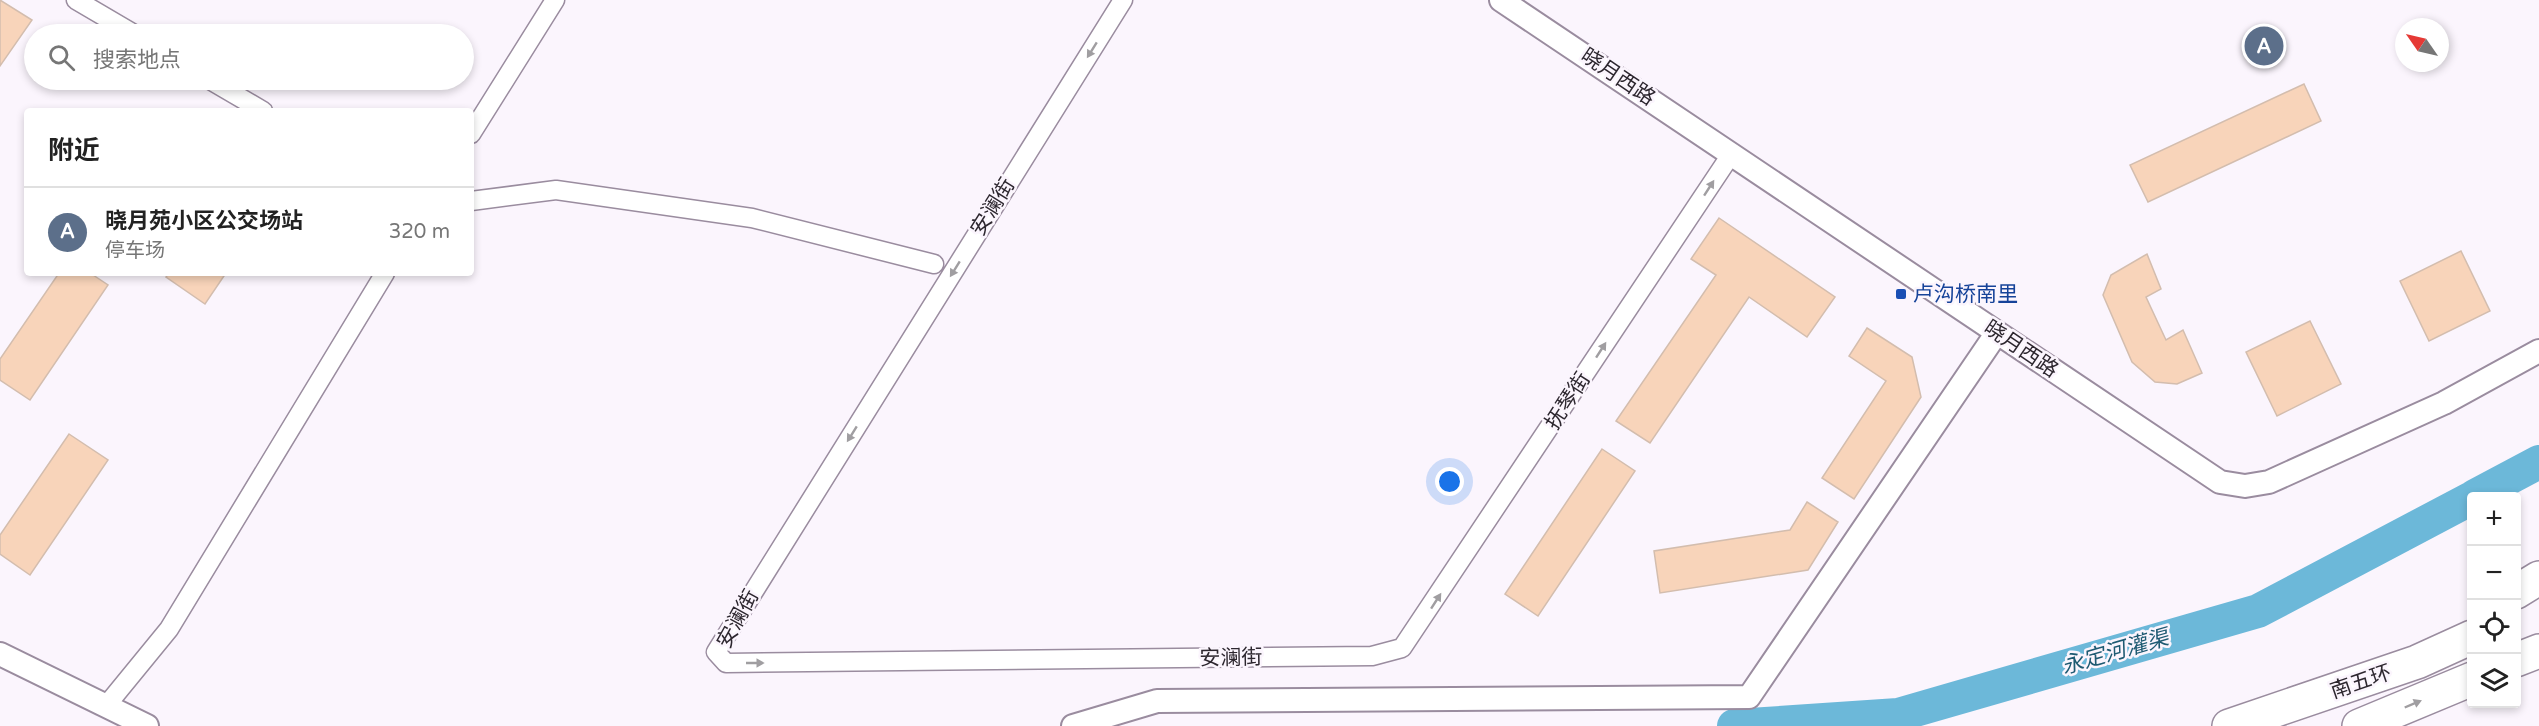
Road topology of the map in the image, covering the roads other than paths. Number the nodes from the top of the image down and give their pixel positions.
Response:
1 (76, 0) edge
2 (555, 0) edge
3 (1122, 0) edge
4 (1501, 0) edge
5 (117, 24) edge
6 (227, 90) edge
7 (258, 108) edge
8 (474, 129) edge
9 (1732, 153) junction
10 (474, 201) edge
11 (934, 264) dead end
12 (383, 276) edge
13 (1996, 334) junction
14 (2539, 351) edge
15 (2539, 578) edge
16 (2521, 589) edge
17 (2539, 605) edge
18 (2521, 614) edge
19 (2467, 617) edge
20 (2467, 639) edge
21 (1402, 648) joint
22 (2539, 651) edge
23 (0, 654) edge
24 (2521, 658) edge
25 (2467, 681) edge
26 (106, 706) junction
27 (2239, 723) edge
28 (147, 726) edge
29 (1073, 726) edge
30 (2359, 726) edge

1 - 5 street
2 - 8 street
3 -> 21 street, 安澜街
4 - 9 street, 晓月西路
6 - 7 street
9 - 13 street, 晓月西路
21 -> 9 street, 抚琴街
10 - 11 street
12 - 26 street
13 - 14 street, 晓月西路
13 - 29 street
15 - 16 highway
17 - 18 highway
19 - 27 highway
20 - 27 highway, 南五环
22 - 24 highway
23 - 26 street
30 -> 25 highway, 南五环
26 - 28 street

